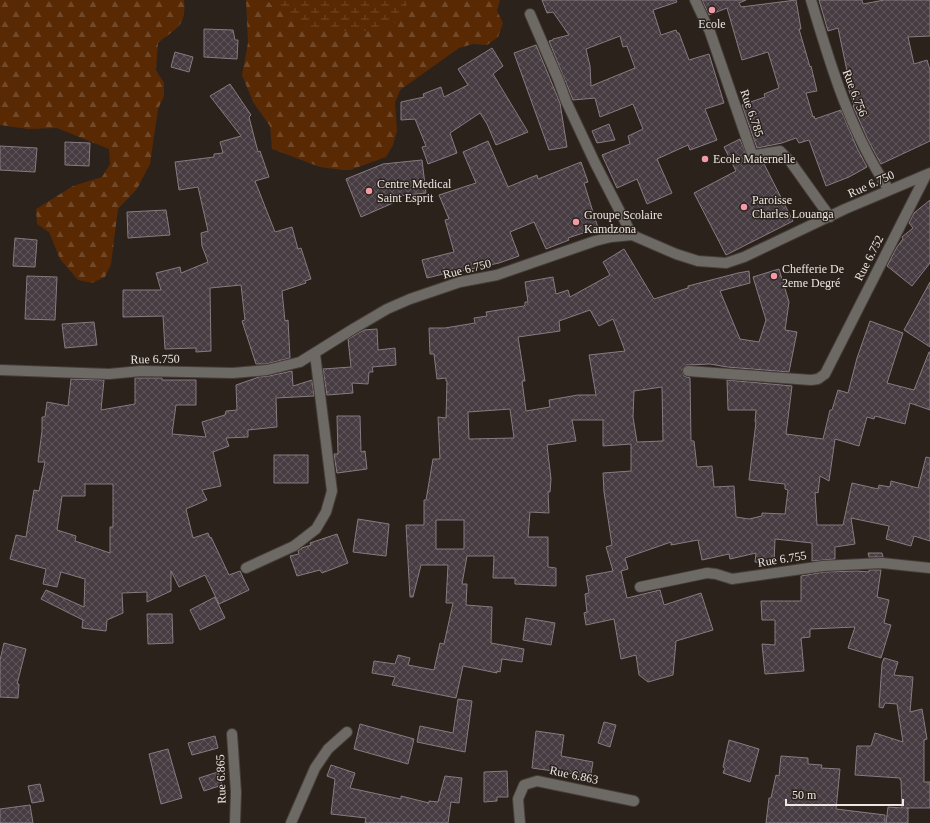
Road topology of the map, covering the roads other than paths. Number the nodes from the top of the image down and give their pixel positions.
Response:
1 (694, 0) edge
2 (811, 0) edge
3 (530, 14) dead end
4 (928, 174) edge
5 (890, 190) junction
6 (830, 217) junction
7 (632, 235) junction
8 (315, 354) junction
9 (0, 370) edge
10 (688, 371) dead end
11 (246, 568) dead end
12 (930, 568) edge
13 (640, 587) dead end
14 (347, 732) dead end
15 (232, 734) dead end
16 (634, 801) dead end
17 (235, 823) edge
18 (291, 823) edge
19 (520, 823) edge

1 - 6 street, Rue 6.785
2 - 5 street, Rue 6.756
3 - 7 street
4 - 5 street, Rue 6.750
4 - 10 street, Rue 6.752
5 - 6 street, Rue 6.750
6 - 7 street, Rue 6.750
7 - 8 street, Rue 6.750
8 - 9 street, Rue 6.750
8 - 11 street
12 - 13 street, Rue 6.755
14 - 18 street
15 - 17 street, Rue 6.865
16 - 19 street, Rue 6.863

